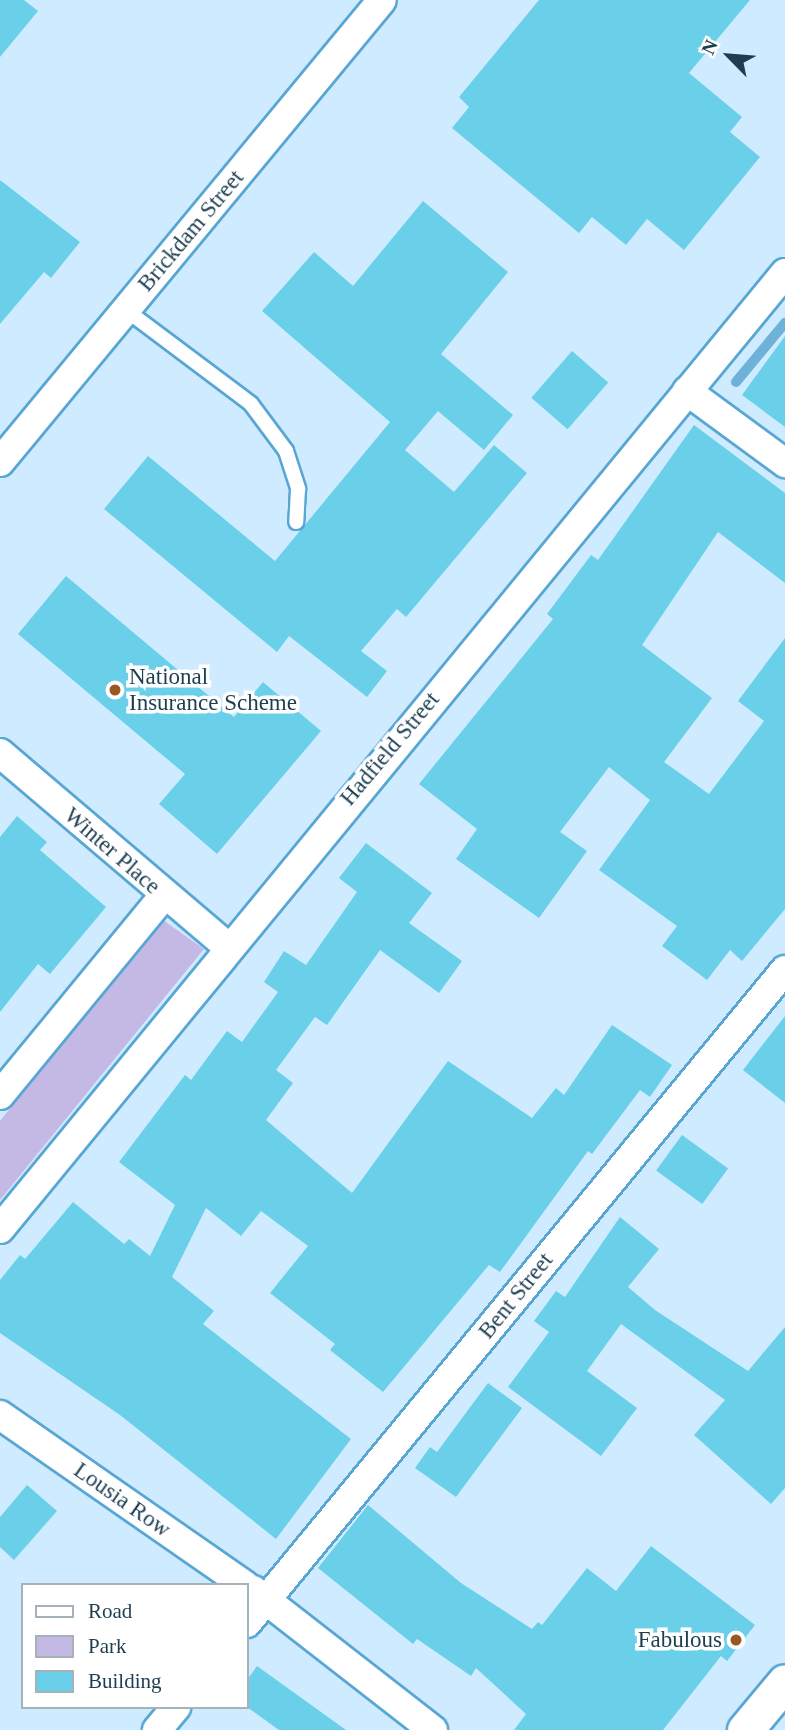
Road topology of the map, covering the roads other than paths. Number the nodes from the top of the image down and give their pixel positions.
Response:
1 (382, 0) edge
2 (785, 273) edge
3 (126, 310) junction
4 (687, 391) junction
5 (0, 463) edge
6 (785, 463) edge
7 (296, 522) dead end
8 (0, 753) edge
9 (164, 895) junction
10 (227, 946) junction
11 (785, 970) edge
12 (0, 1095) edge
13 (0, 1229) edge
14 (0, 1415) edge
15 (242, 1583) edge
16 (252, 1590) edge
17 (248, 1616) edge
18 (785, 1682) edge
19 (174, 1709) edge
20 (157, 1730) edge
21 (433, 1730) edge
22 (745, 1730) edge

1 - 3 street, Brickdam Street
2 - 4 street, Hadfield Street
3 - 5 street, Brickdam Street
3 - 7 lane
4 - 6 street
4 - 10 street, Hadfield Street
8 - 9 street, Winter Place
9 - 10 street, Winter Place
9 - 12 street
10 - 13 street, Hadfield Street
11 - 16 street, Bent Street
14 - 15 street, Lousia Row
16 - 17 street, Bent Street
16 - 21 street, Lousia Row
18 - 22 street
19 - 20 street

